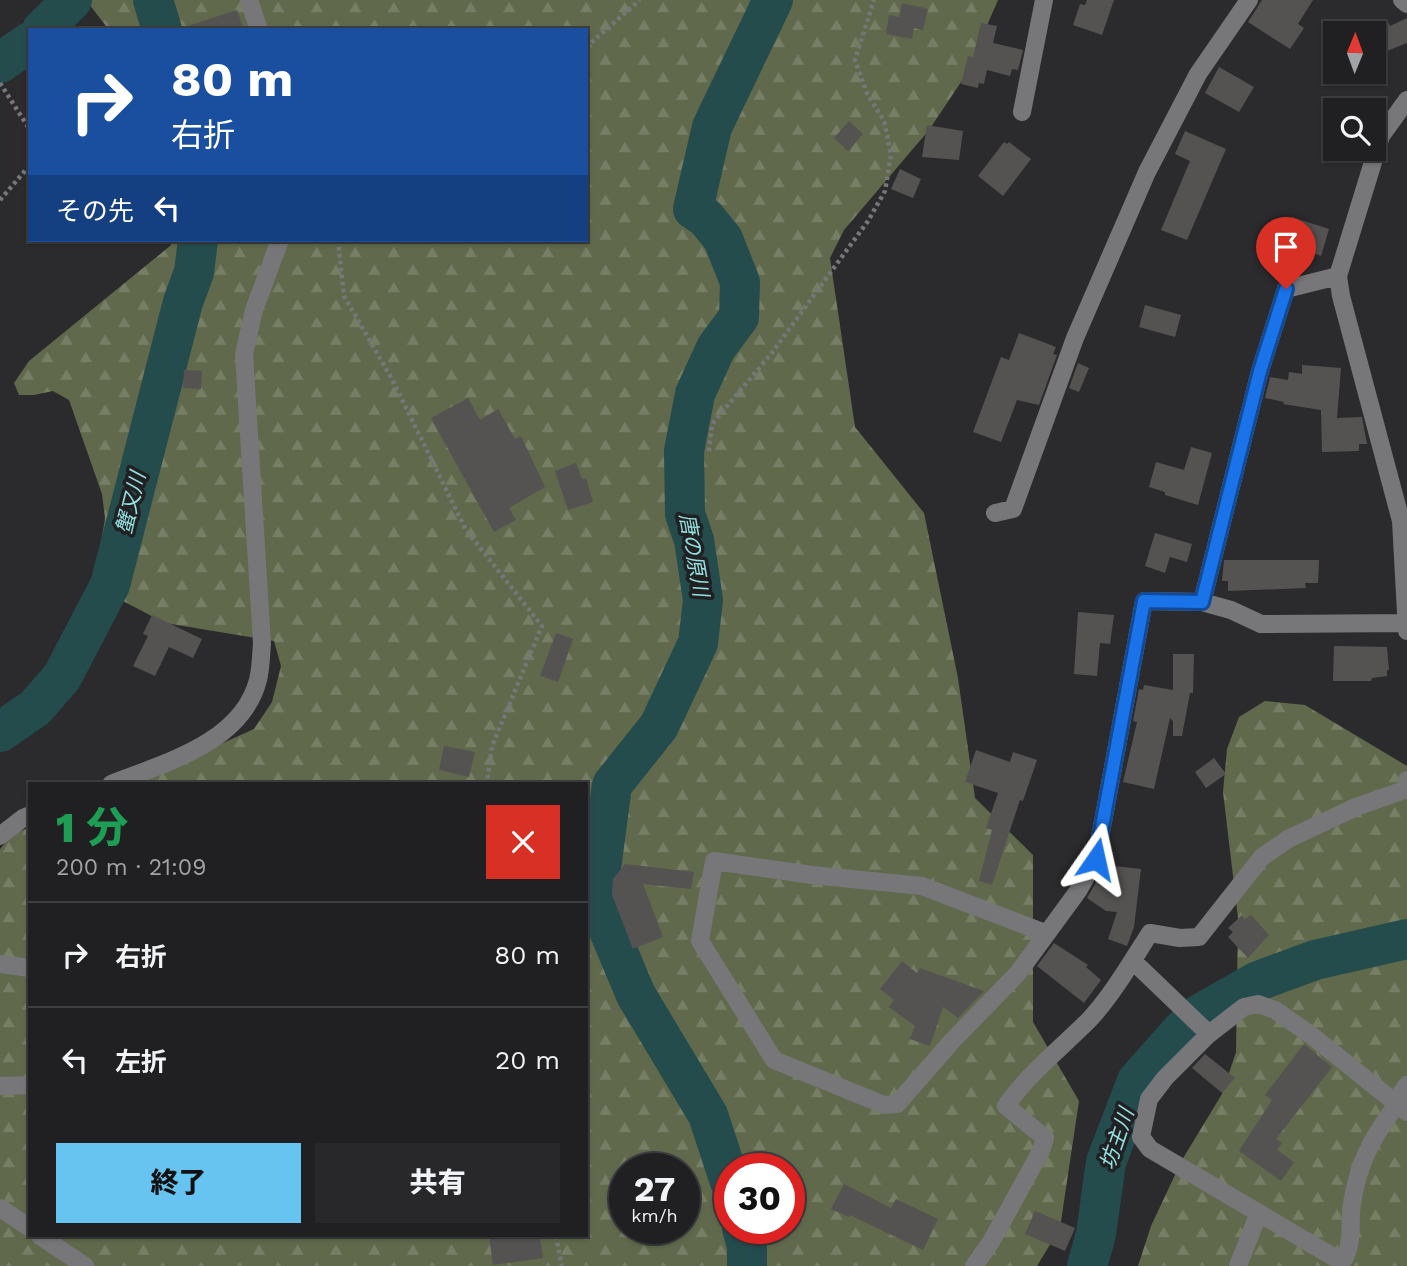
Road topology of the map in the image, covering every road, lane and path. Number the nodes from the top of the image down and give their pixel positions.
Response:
1 (249, 0) edge
2 (640, 0) edge
3 (874, 0) edge
4 (1044, 0) edge
5 (1250, 0) edge
6 (1402, 0) edge
7 (1407, 4) edge
8 (258, 28) edge
9 (588, 45) edge
10 (0, 83) edge
11 (1407, 100) edge
12 (1022, 112) dead end
13 (28, 127) edge
14 (28, 167) edge
15 (0, 200) edge
16 (279, 242) edge
17 (338, 242) edge
18 (1338, 276) junction
19 (709, 451) dead end
20 (995, 513) dead end
21 (1202, 602) junction
22 (1407, 623) edge
23 (1407, 631) edge
24 (1407, 780) edge
25 (116, 782) edge
26 (487, 782) edge
27 (28, 816) edge
28 (0, 836) edge
29 (1045, 933) junction
30 (1133, 961) junction
31 (0, 964) edge
32 (28, 968) edge
33 (1209, 1034) junction
34 (28, 1085) edge
35 (1407, 1085) edge
36 (0, 1086) edge
37 (1399, 1106) edge
38 (0, 1208) edge
39 (1258, 1215) junction
40 (28, 1227) edge
41 (42, 1237) edge
42 (556, 1237) edge
43 (1342, 1264) edge
44 (85, 1266) edge
45 (562, 1266) edge
46 (974, 1266) edge
47 (1238, 1266) edge

1 - 8 street
2 - 9 path
3 - 19 path
4 - 12 street
5 - 20 street
6 - 7 street
10 - 13 path
11 - 18 street
14 - 15 path
16 - 25 street
17 - 26 path
18 - 21 street
18 - 22 street
21 - 22 street
21 - 29 street
22 - 23 street
24 - 30 street
27 - 28 street
29 - 29 street
30 - 33 street
30 - 46 street
31 - 32 street
33 - 37 street
33 - 39 street
34 - 36 street
35 - 37 street
37 - 43 street
38 - 40 street
39 - 43 street
39 - 47 street
41 - 44 street
42 - 45 path

